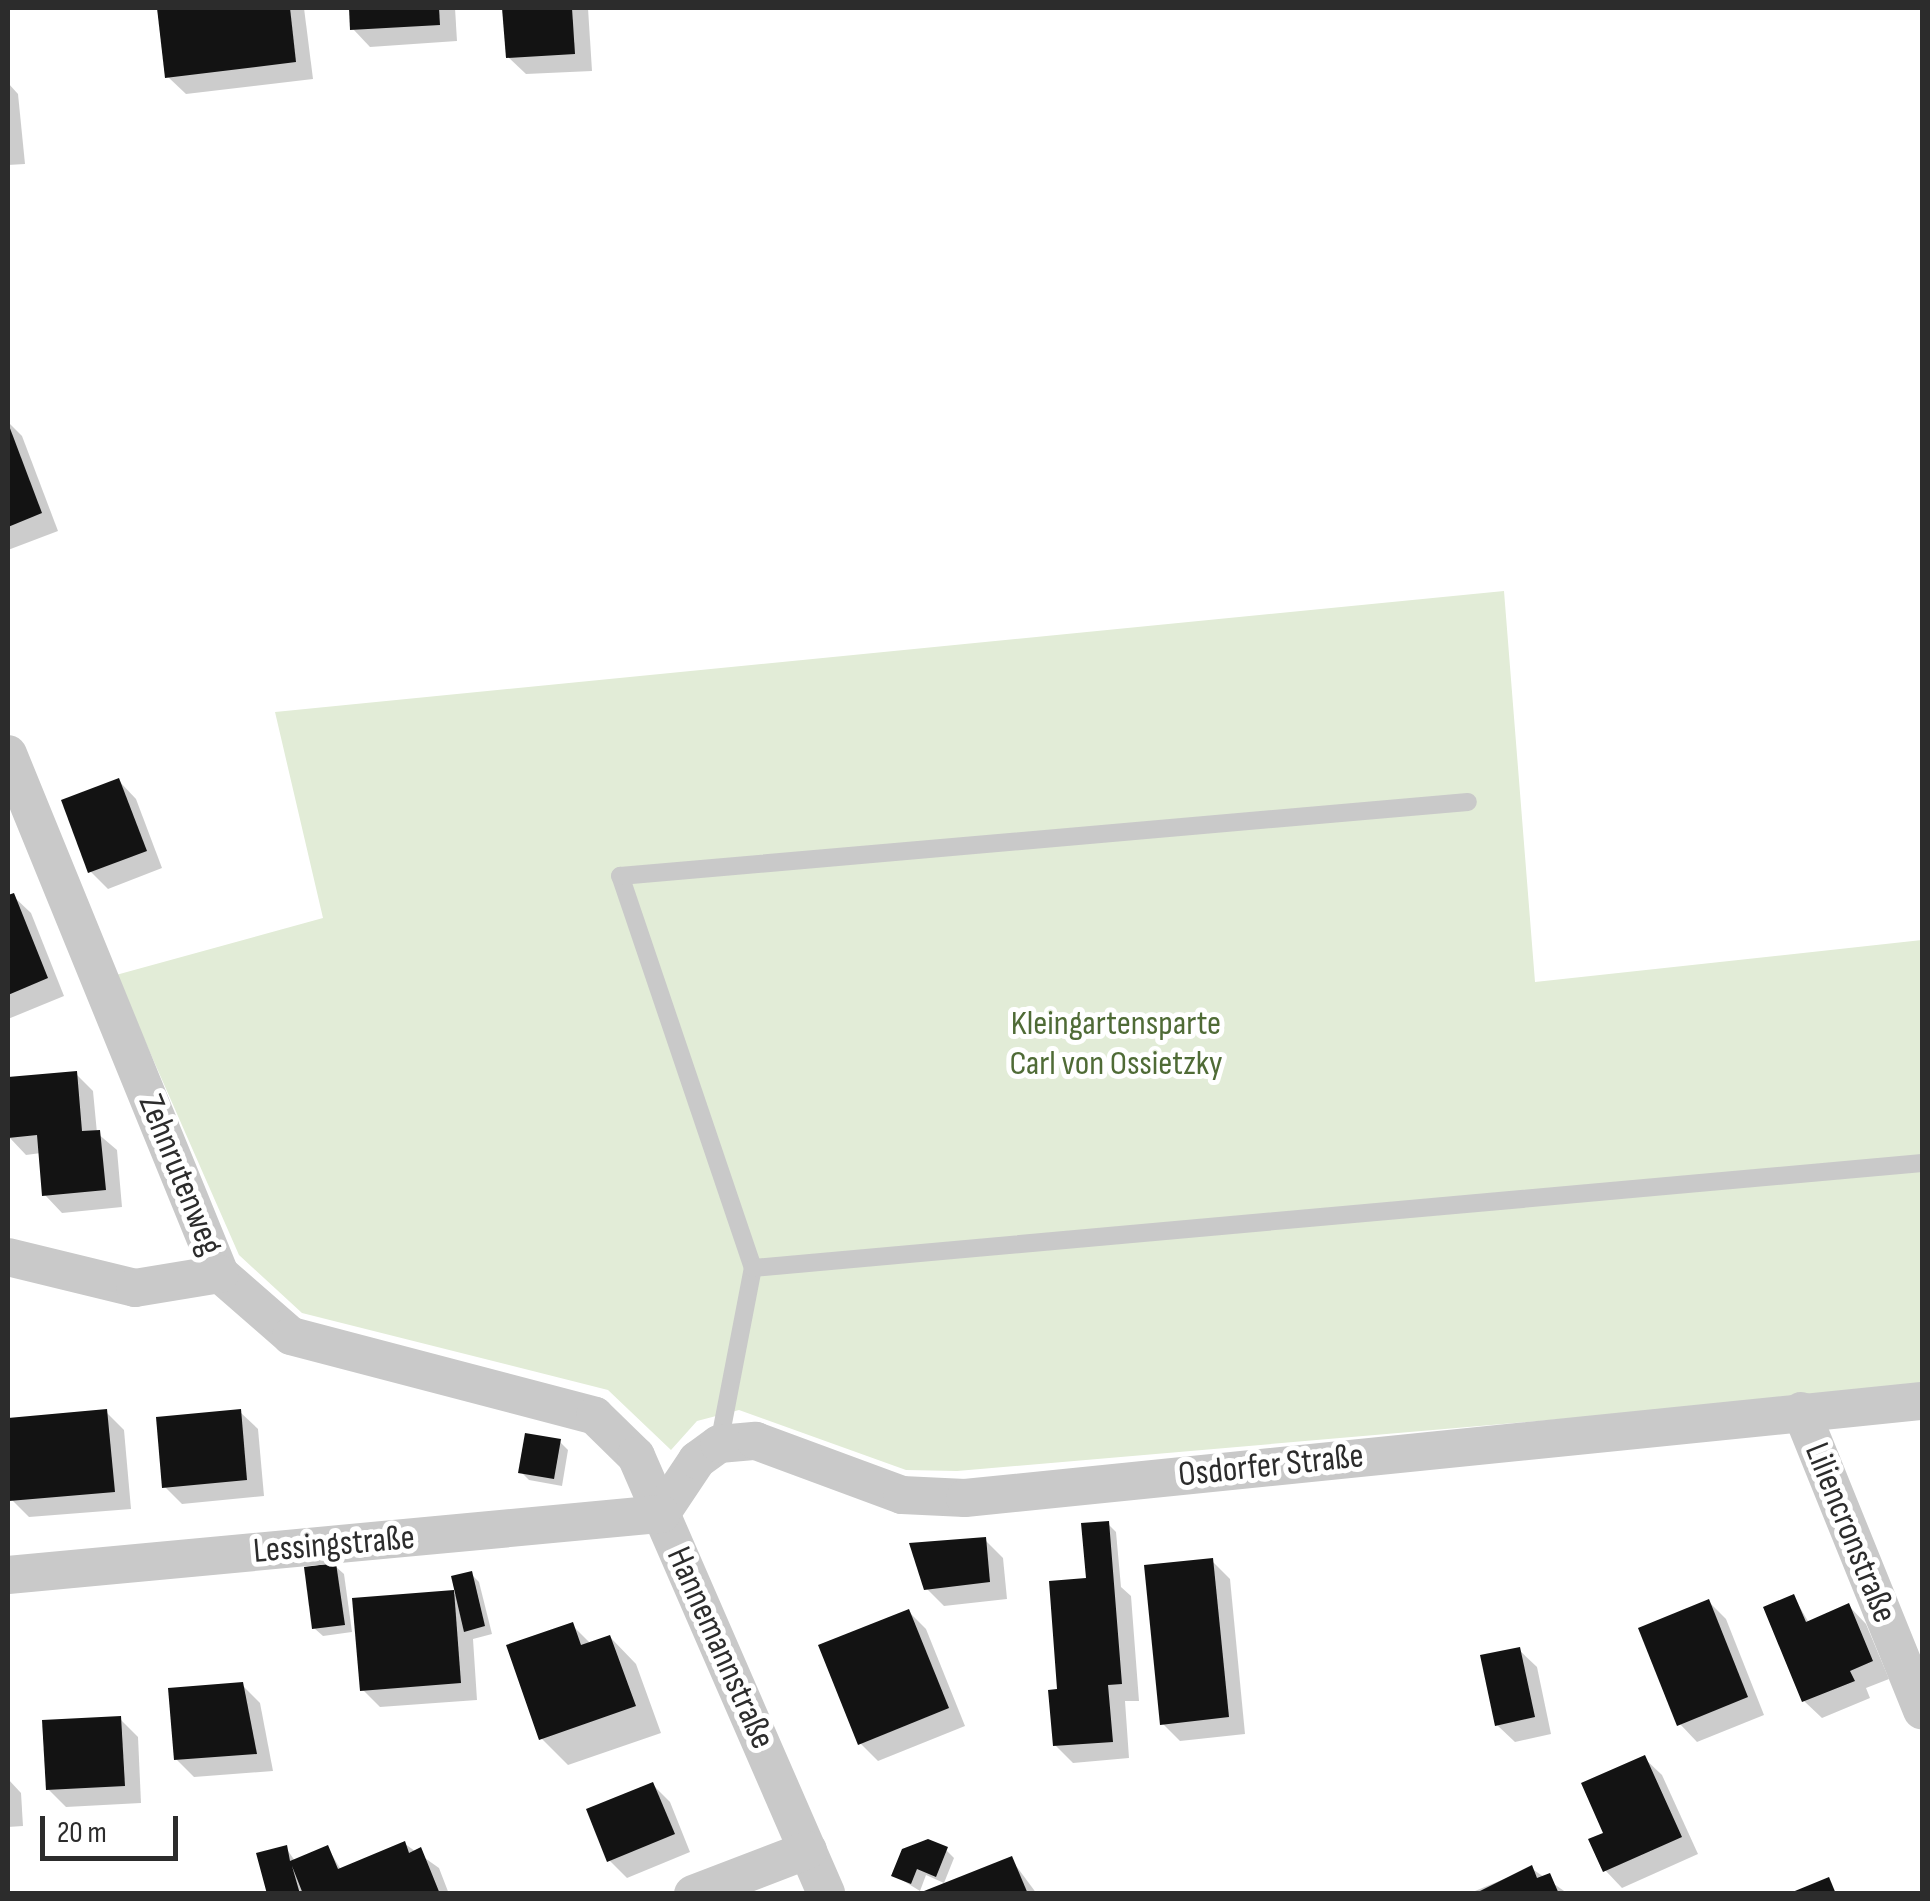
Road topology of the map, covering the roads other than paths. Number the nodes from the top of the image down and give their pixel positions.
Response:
1 (8, 754) edge
2 (1468, 802) dead end
3 (1922, 1164) edge
4 (8, 1256) edge
5 (753, 1268) junction
6 (220, 1274) junction
7 (1922, 1401) edge
8 (1801, 1411) junction
9 (594, 1416) joint
10 (719, 1444) junction
11 (661, 1514) junction
12 (8, 1575) edge
13 (1922, 1711) edge
14 (808, 1850) junction
15 (693, 1894) edge
16 (826, 1894) edge

1 - 6 street, Zehnrutenweg
2 - 5 lane
3 - 5 lane
4 - 6 street
5 - 10 lane
6 - 9 street, Zehnrutenweg
7 - 8 street, Osdorfer Straße
8 - 10 street, Osdorfer Straße
8 - 13 street, Liliencronstraße
9 - 11 street, Hannemannstraße
10 - 11 street
11 - 12 street, Lessingstraße
11 - 14 street, Hannemannstraße
14 - 15 street
14 - 16 street, Hannemannstraße

